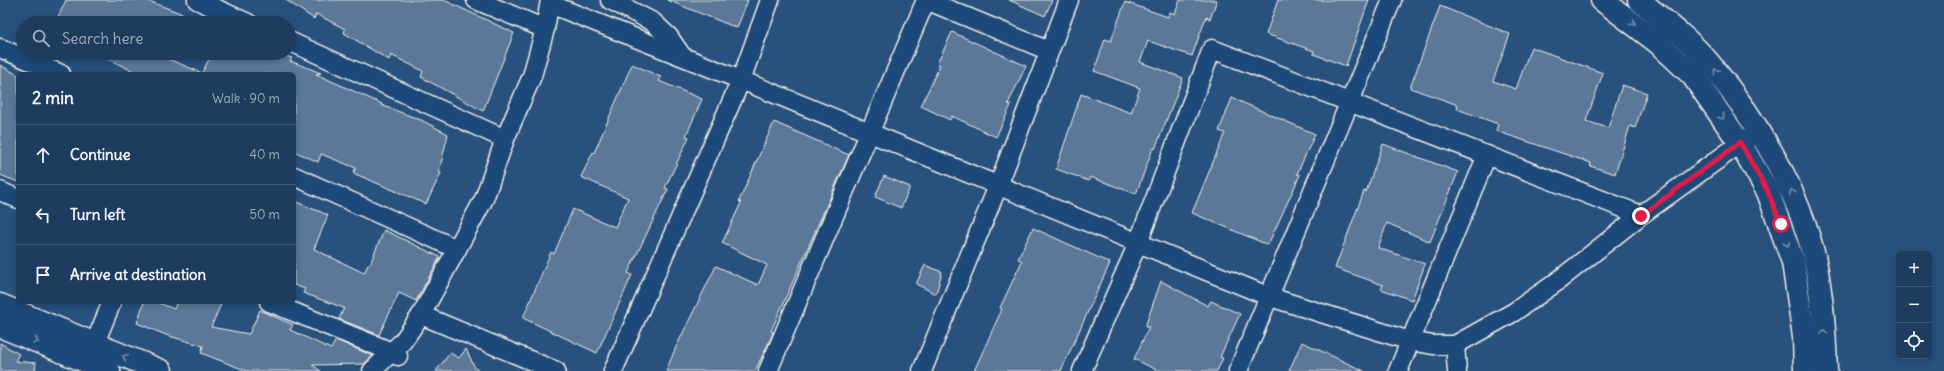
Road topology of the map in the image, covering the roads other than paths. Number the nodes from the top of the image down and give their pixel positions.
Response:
1 (197, 0) edge
2 (476, 0) edge
3 (770, 0) edge
4 (926, 0) edge
5 (1069, 0) edge
6 (1392, 0) edge
7 (1602, 0) edge
8 (1639, 0) edge
9 (550, 2) edge
10 (621, 3) edge
11 (232, 16) edge
12 (545, 29) junction
13 (296, 45) edge
14 (0, 48) edge
15 (1049, 51) junction
16 (16, 55) edge
17 (682, 56) junction
18 (28, 60) edge
19 (56, 72) edge
20 (741, 80) junction
21 (1350, 102) junction
22 (1759, 130) junction
23 (868, 133) junction
24 (506, 139) junction
25 (1740, 142) junction
26 (1487, 155) junction
27 (296, 177) edge
28 (998, 186) junction
29 (0, 191) edge
30 (16, 198) edge
31 (1641, 216) junction
32 (1138, 243) junction
33 (457, 250) junction
34 (1270, 297) junction
35 (111, 304) edge
36 (274, 304) edge
37 (0, 305) edge
38 (421, 315) junction
39 (0, 326) edge
40 (1410, 341) junction
41 (94, 345) junction
42 (1455, 345) junction
43 (397, 355) edge
44 (109, 371) edge
45 (161, 371) edge
46 (372, 371) edge
47 (556, 371) edge
48 (613, 371) edge
49 (768, 371) edge
50 (922, 371) edge
51 (1082, 371) edge
52 (1238, 371) edge
53 (1398, 371) edge
54 (1457, 371) edge
55 (1805, 371) edge
56 (1826, 371) edge

1 - 11 street
2 - 12 street
3 - 20 street
4 - 15 street
4 - 23 street
5 - 15 street
6 - 21 street
7 -> 25 street
22 -> 8 street
9 - 12 street
9 - 17 street
10 - 17 street
12 - 24 street
13 - 24 street
14 - 16 street
15 - 28 street
17 - 20 street
18 - 19 street
20 - 23 street
20 - 48 street
21 - 26 street
21 - 32 street
21 - 34 street
22 - 25 street
56 -> 22 street
23 - 28 street
23 - 49 street
24 - 33 street
25 - 31 street
25 -> 55 street
26 - 31 street
26 - 40 street
27 - 33 street
28 - 32 street
28 - 50 street
29 - 30 street
31 - 42 street
32 - 34 street
32 - 51 street
33 - 38 street
34 - 40 street
34 - 52 street
35 - 41 street
36 - 43 street
37 - 41 street
38 - 43 street
38 - 47 street
39 -> 44 street
40 - 42 street
40 - 53 street
45 -> 41 street
42 - 54 street
43 - 46 street

